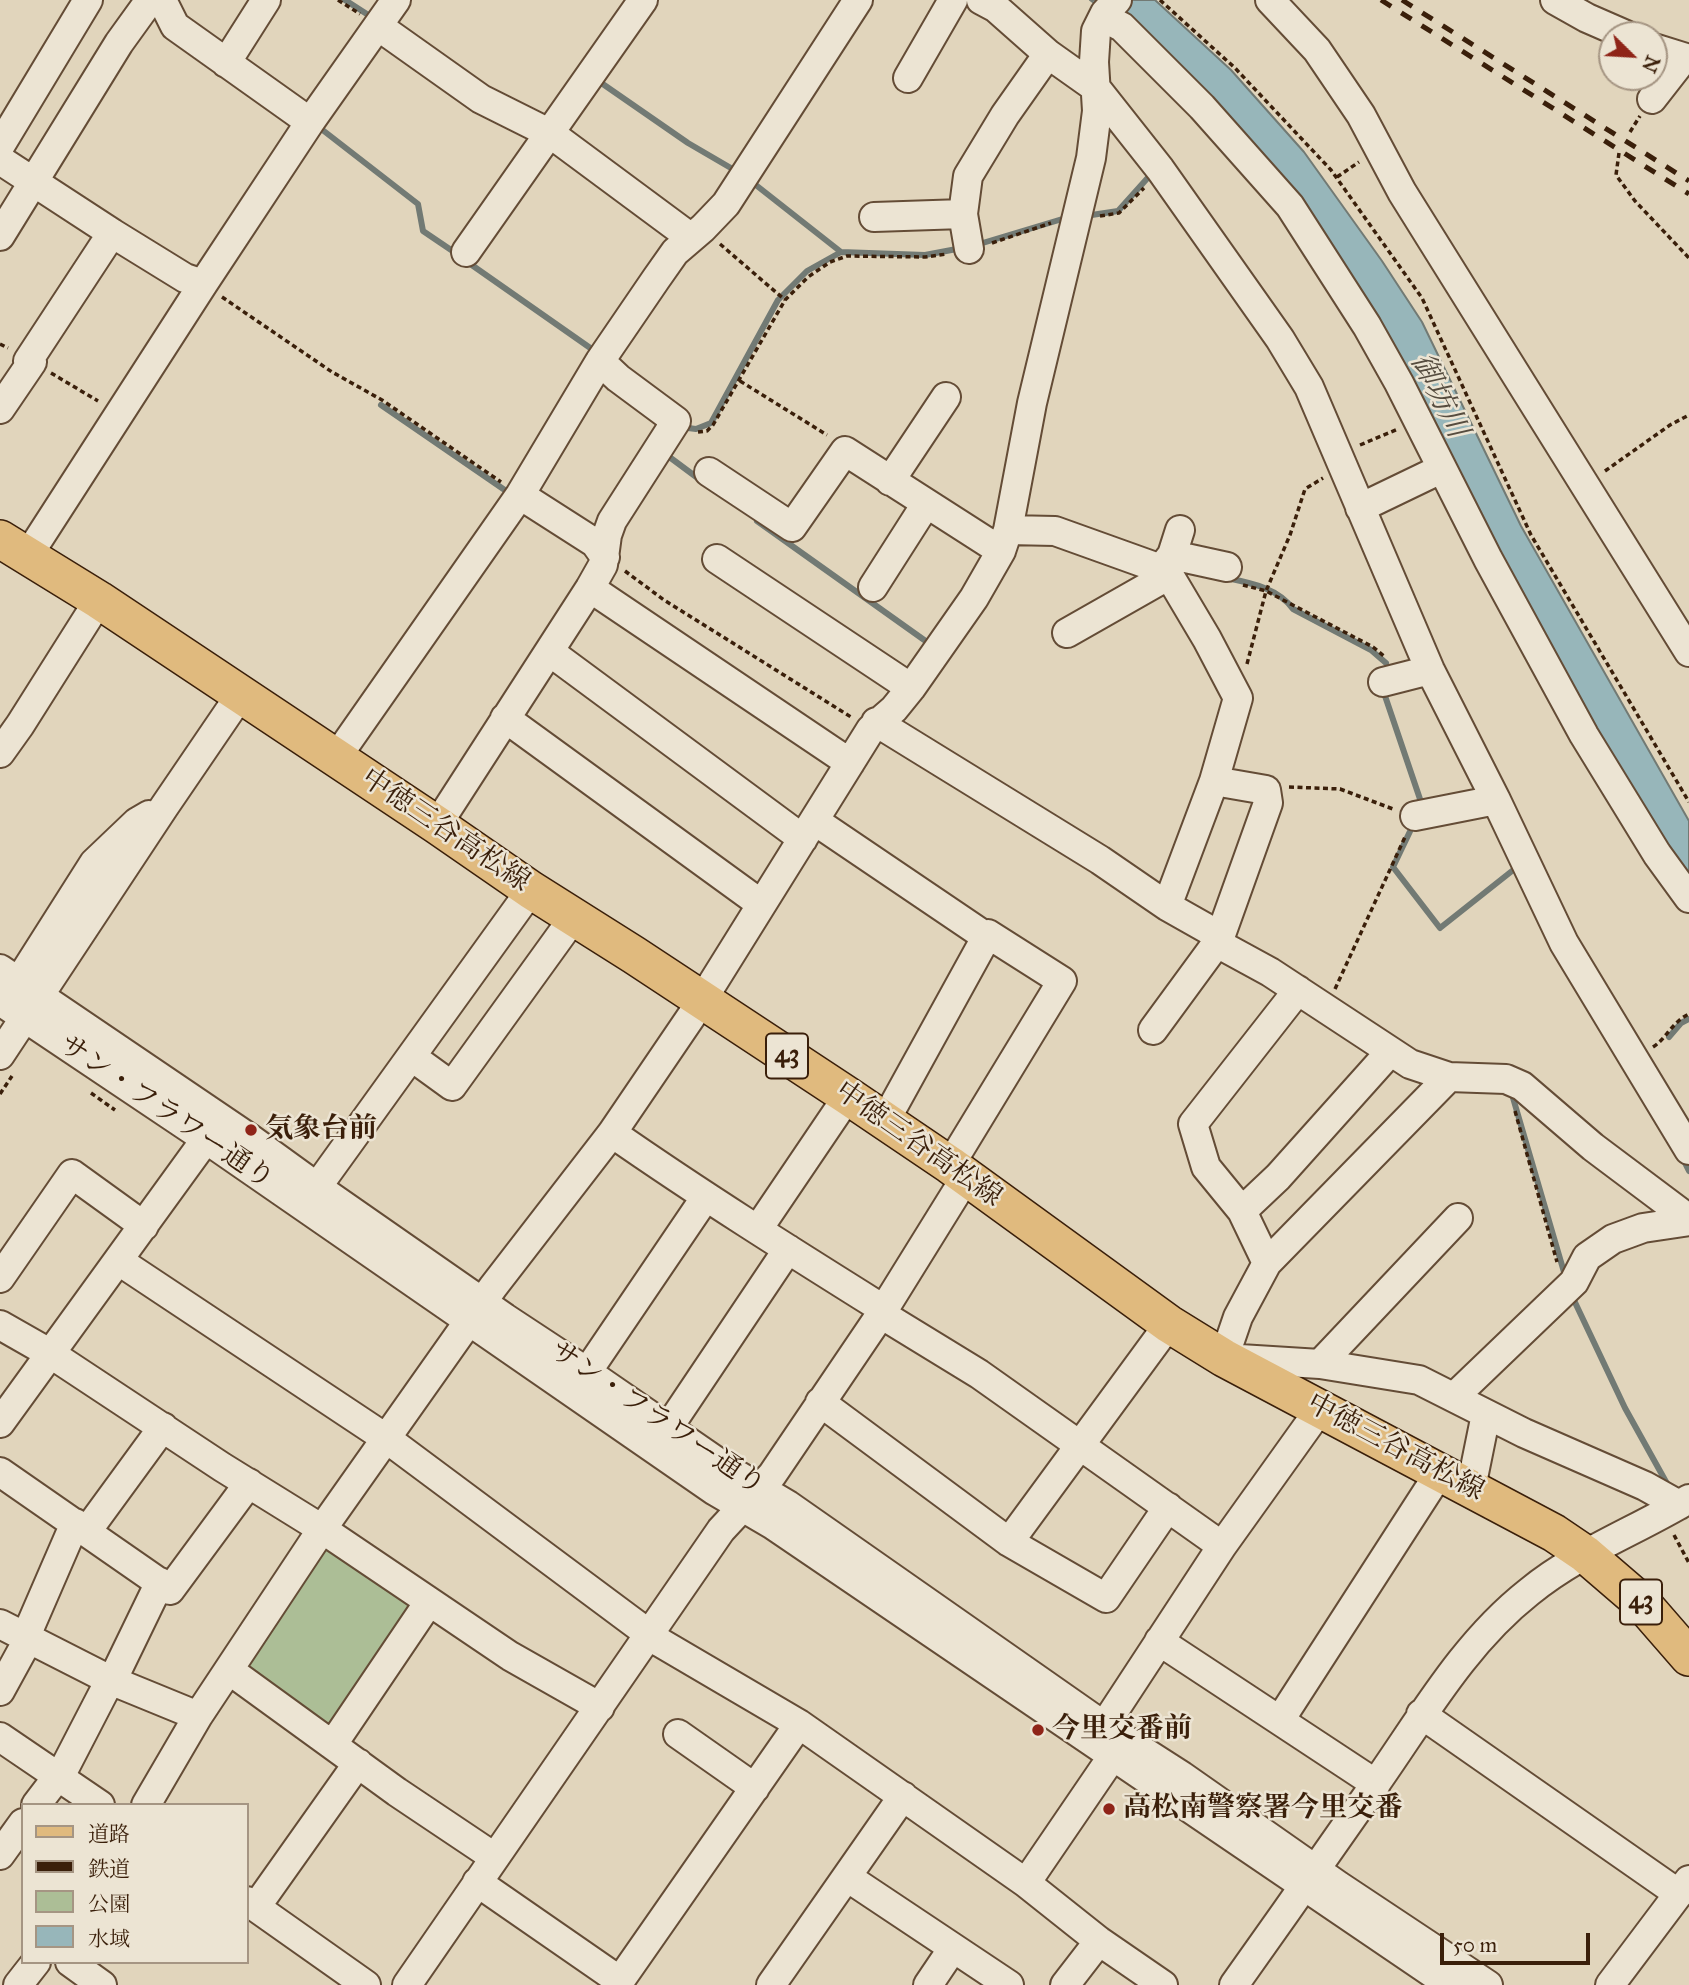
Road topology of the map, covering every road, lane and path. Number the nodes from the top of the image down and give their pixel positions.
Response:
1 (88, 0) edge
2 (150, 0) edge
3 (162, 0) edge
4 (265, 0) edge
5 (396, 0) edge
6 (643, 0) edge
7 (858, 0) edge
8 (953, 0) edge
9 (981, 0) edge
10 (1160, 0) edge
11 (1270, 0) edge
12 (1555, 0) edge
13 (1108, 10) edge
14 (1598, 21) edge
15 (378, 26) junction
16 (1668, 53) edge
17 (1048, 54) junction
18 (1686, 59) edge
19 (226, 63) junction
20 (908, 78) dead end
21 (1096, 88) junction
22 (1651, 99) dead end
23 (310, 122) junction
24 (551, 134) junction
25 (0, 146) edge
26 (1619, 153) dead end
27 (0, 160) edge
28 (1160, 169) junction
29 (33, 179) junction
30 (963, 214) junction
31 (874, 217) dead end
32 (1076, 217) junction
33 (113, 233) junction
34 (696, 233) junction
35 (0, 236) edge
36 (970, 249) junction
37 (466, 252) dead end
38 (1689, 258) edge
39 (202, 284) junction
40 (785, 300) junction
41 (0, 344) edge
42 (30, 361) junction
43 (600, 361) junction
44 (740, 381) junction
45 (946, 397) dead end
46 (0, 409) edge
47 (118, 413) junction
48 (1689, 415) edge
49 (1418, 420) junction
50 (673, 426) junction
51 (845, 451) junction
52 (1340, 460) junction
53 (1441, 469) junction
54 (709, 472) dead end
55 (890, 481) junction
56 (1586, 484) junction
57 (520, 495) junction
58 (926, 504) junction
59 (1360, 508) junction
60 (1004, 541) junction
61 (14, 548) edge
62 (605, 557) junction
63 (1170, 557) junction
64 (717, 559) dead end
65 (1232, 575) joint
66 (873, 587) dead end
67 (590, 588) junction
68 (1266, 592) junction
69 (99, 600) junction
70 (1067, 633) dead end
71 (1688, 647) edge
72 (550, 652) junction
73 (1430, 670) junction
74 (1389, 680) joint
75 (911, 688) junction
76 (241, 694) junction
77 (1238, 698) junction
78 (505, 718) junction
79 (873, 725) junction
80 (0, 753) edge
81 (336, 758) junction
82 (850, 763) junction
83 (1214, 781) junction
84 (1266, 790) junction
85 (1496, 800) junction
86 (1689, 802) edge
87 (1415, 816) junction
88 (438, 825) junction
89 (809, 830) junction
90 (531, 890) junction
91 (1689, 898) edge
92 (761, 904) junction
93 (1167, 906) junction
94 (574, 917) junction
95 (985, 936) junction
96 (1219, 940) junction
97 (1298, 990) junction
98 (13, 997) edge
99 (702, 1000) junction
100 (1325, 1009) junction
101 (1689, 1014) edge
102 (1153, 1030) dead end
103 (1390, 1052) junction
104 (412, 1058) junction
105 (1633, 1058) junction
106 (6, 1066) edge
107 (1449, 1077) junction
108 (1506, 1079) junction
109 (0, 1094) edge
110 (848, 1096) junction
111 (885, 1121) junction
112 (612, 1133) junction
113 (206, 1139) junction
114 (1689, 1150) edge
115 (958, 1171) junction
116 (317, 1187) junction
117 (705, 1198) junction
118 (1242, 1211) junction
119 (1458, 1217) dead end
120 (1689, 1220) edge
121 (144, 1226) junction
122 (758, 1229) junction
123 (788, 1249) junction
124 (119, 1261) junction
125 (1267, 1263) junction
126 (0, 1278) edge
127 (1564, 1291) junction
128 (476, 1312) junction
129 (882, 1312) junction
130 (1169, 1324) junction
131 (0, 1325) edge
132 (51, 1354) junction
133 (1224, 1359) junction
134 (1320, 1364) junction
135 (587, 1372) junction
136 (1454, 1396) junction
137 (820, 1402) junction
138 (1320, 1409) junction
139 (1486, 1414) junction
140 (0, 1423) edge
141 (163, 1427) junction
142 (668, 1428) junction
143 (387, 1439) junction
144 (1080, 1446) junction
145 (0, 1472) edge
146 (1456, 1480) junction
147 (249, 1483) junction
148 (751, 1498) junction
149 (1677, 1506) edge
150 (1168, 1507) junction
151 (81, 1527) junction
152 (322, 1529) junction
153 (1009, 1542) junction
154 (1222, 1546) junction
155 (1585, 1554) junction
156 (1689, 1563) edge
157 (160, 1583) junction
158 (429, 1602) junction
159 (0, 1624) edge
160 (649, 1634) junction
161 (28, 1637) junction
162 (1159, 1641) junction
163 (1689, 1657) edge
164 (229, 1670) junction
165 (111, 1681) junction
166 (0, 1691) edge
167 (600, 1707) junction
168 (1421, 1714) junction
169 (198, 1716) junction
170 (1280, 1720) junction
171 (799, 1724) junction
172 (678, 1734) dead end
173 (0, 1737) edge
174 (1114, 1740) junction
175 (333, 1744) junction
176 (358, 1763) junction
177 (58, 1776) junction
178 (1376, 1784) junction
179 (755, 1788) junction
180 (904, 1796) junction
181 (38, 1803) edge
182 (97, 1803) edge
183 (147, 1803) edge
184 (21, 1826) edge
185 (0, 1855) edge
186 (494, 1857) junction
187 (847, 1877) junction
188 (1309, 1878) junction
189 (477, 1882) junction
190 (1026, 1883) junction
191 (1686, 1886) edge
192 (251, 1904) edge
193 (1100, 1941) junction
194 (953, 1948) junction
195 (34, 1964) edge
196 (73, 1964) edge
197 (619, 1983) edge
198 (18, 1985) edge
199 (102, 1985) edge
200 (366, 1985) edge
201 (408, 1985) edge
202 (771, 1985) edge
203 (928, 1985) edge
204 (1009, 1985) edge
205 (1065, 1985) edge
206 (1163, 1985) edge
207 (1234, 1985) edge
208 (1450, 1985) edge
209 (1488, 1985) edge
210 (1610, 1985) edge

1 - 25 street
2 - 29 street
3 - 19 street
4 - 19 street
5 - 15 street
6 - 24 street
7 - 34 street
8 - 20 street
9 - 17 street
10 - 86 path
11 - 56 street
12 - 14 street
13 - 21 street
13 - 49 street
15 - 23 street
15 - 24 street
16 - 18 street
17 - 21 street
17 - 30 street
18 - 22 street
19 - 23 street
21 - 28 street
21 - 32 street
23 - 39 street
24 - 34 street
24 - 37 street
26 - 38 path
27 - 29 street
28 - 32 path
28 - 52 street
29 - 33 street
29 - 35 street
30 - 31 street
30 - 36 street
32 - 36 path
32 - 60 street
33 - 39 street
33 - 42 street
34 - 40 path
34 - 43 street
36 - 40 path
39 - 47 street
39 - 57 path
40 - 44 path
41 - 42 path
42 - 46 street
42 - 47 path
43 - 50 street
43 - 57 street
44 - 50 path
44 - 51 path
45 - 55 street
47 - 61 street
48 - 56 path
49 - 52 path
49 - 53 street
50 - 62 street
51 - 54 street
51 - 55 street
52 - 59 street
52 - 68 path
53 - 59 street
53 - 91 street
55 - 58 street
56 - 71 street
57 - 62 street
57 - 81 street
58 - 60 street
58 - 66 street
59 - 73 street
60 - 63 street
60 - 75 street
61 - 69 main road, 中徳三谷高松線 / 43
62 - 67 street
62 - 79 path
63 - 65 street
63 - 70 street
63 - 77 street
64 - 75 street
65 - 68 path
67 - 72 street
67 - 82 street
68 - 74 path
68 - 77 path
69 - 76 main road, 中徳三谷高松線 / 43
69 - 80 street
72 - 78 street
72 - 89 street
73 - 74 street
73 - 85 street
75 - 79 street
76 - 81 main road, 中徳三谷高松線 / 43
76 - 98 street
77 - 83 street
78 - 88 street
78 - 92 street
79 - 82 street
79 - 93 street
81 - 88 main road, 中徳三谷高松線 / 43
82 - 89 street
83 - 84 street
83 - 93 street
84 - 87 path
84 - 96 street
85 - 87 street
85 - 105 street
87 - 100 path
88 - 90 main road, 中徳三谷高松線 / 43
89 - 92 street
89 - 95 street
90 - 94 main road, 中徳三谷高松線 / 43
90 - 104 street
92 - 99 street
93 - 96 street
94 - 99 main road, 中徳三谷高松線 / 43
94 - 104 street
95 - 111 street
95 - 115 street
96 - 97 street
96 - 102 street
97 - 100 street
97 - 118 street
98 - 106 street
98 - 113 street, サン・フラワー通り
98 - 116 street, サン・フラワー通り
99 - 110 main road, 中徳三谷高松線 / 43
99 - 112 street
100 - 103 street
101 - 105 path
103 - 107 street
103 - 118 street
104 - 116 street
105 - 114 street
106 - 109 path
107 - 108 street
107 - 125 street
108 - 120 street
108 - 127 path
110 - 111 main road, 中徳三谷高松線 / 43
110 - 122 street
111 - 115 main road, 中徳三谷高松線 / 43
112 - 117 street
112 - 128 street
113 - 121 street
113 - 128 street, サン・フラワー通り
115 - 129 street
115 - 130 main road, 中徳三谷高松線 / 43
116 - 128 street, サン・フラワー通り
117 - 122 street
117 - 135 street
118 - 125 street
119 - 134 street
120 - 127 street
121 - 124 street
121 - 126 street
122 - 123 street
123 - 129 street
123 - 142 street
124 - 132 street
124 - 143 street
125 - 133 street
127 - 136 street
128 - 135 street, サン・フラワー通り
128 - 143 street
128 - 148 street, サン・フラワー通り
129 - 137 street
129 - 144 street
130 - 133 main road, 中徳三谷高松線 / 43
130 - 144 street
131 - 132 street
132 - 140 street
132 - 141 street
133 - 134 street
133 - 138 main road, 中徳三谷高松線 / 43
134 - 136 street
135 - 142 street, サン・フラワー通り
136 - 139 street
137 - 148 street
137 - 153 street
138 - 146 main road, 中徳三谷高松線 / 43
138 - 154 street
139 - 146 street
139 - 149 street
141 - 147 street
141 - 151 street
142 - 148 street, サン・フラワー通り
143 - 152 street
143 - 160 street
144 - 150 street
144 - 153 street
145 - 151 street
146 - 155 main road, 中徳三谷高松線 / 43
146 - 170 street
147 - 152 street
147 - 157 street
148 - 160 street
148 - 174 street, サン・フラワー通り
149 - 155 street
149 - 156 path
150 - 153 street
150 - 154 street
151 - 157 street
151 - 161 street
152 - 158 street
152 - 164 street
154 - 162 street
155 - 163 main road, 中徳三谷高松線 / 43
155 - 168 street
157 - 165 street
158 - 167 street
158 - 175 street
159 - 161 street
160 - 167 street
160 - 171 street
161 - 165 street
161 - 166 street
162 - 170 street
162 - 174 street
164 - 169 street
164 - 175 street
165 - 169 street
165 - 177 street
167 - 186 street
168 - 178 street
168 - 191 street
169 - 183 street
170 - 178 street
171 - 179 street
171 - 180 street
172 - 179 street
173 - 177 street
174 - 188 street, サン・フラワー通り
174 - 190 street
175 - 176 street
176 - 186 street
176 - 192 street
177 - 181 street
177 - 182 street
178 - 188 street
179 - 197 street
180 - 187 street
180 - 190 street
184 - 185 street
186 - 189 street
187 - 194 street
187 - 202 street
188 - 207 street
188 - 208 street
188 - 209 street
189 - 197 street
189 - 201 street
190 - 193 street
191 - 210 street
192 - 200 street
193 - 205 street
193 - 206 street
194 - 203 street
194 - 204 street
195 - 198 street
196 - 199 street

